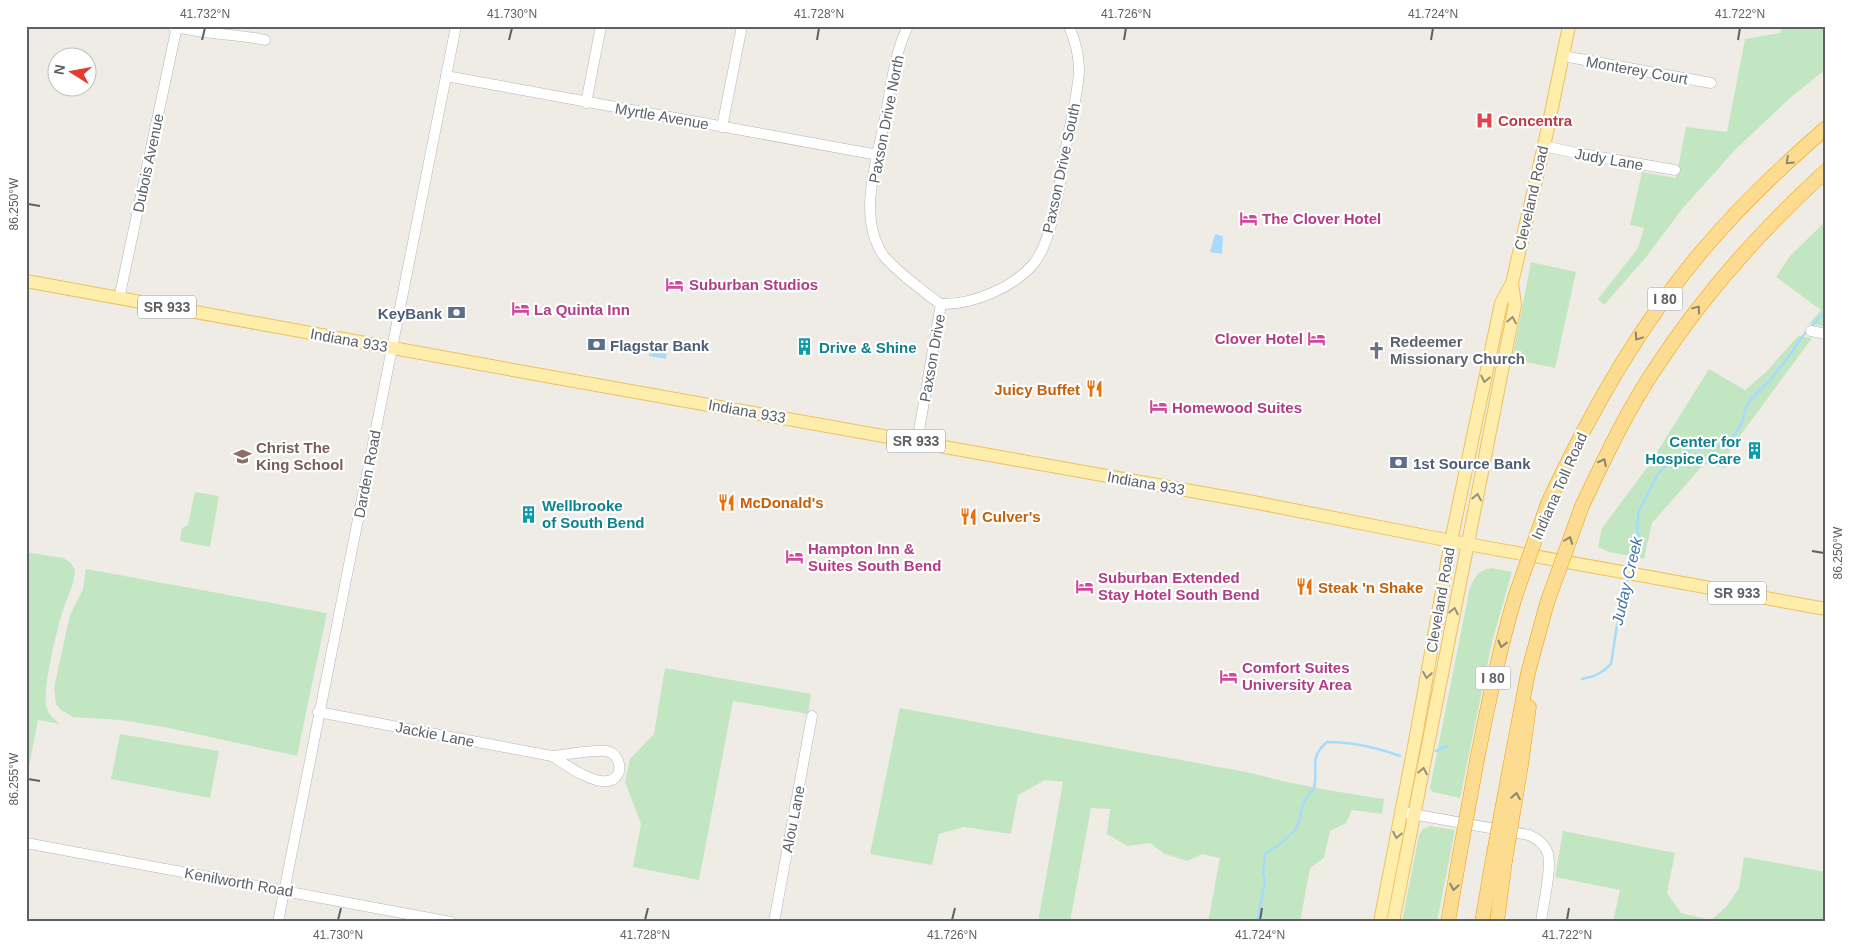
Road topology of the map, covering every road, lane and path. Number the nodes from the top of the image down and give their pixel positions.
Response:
1 (456, 26) edge
2 (601, 26) edge
3 (742, 26) edge
4 (908, 26) edge
5 (1070, 26) edge
6 (1568, 26) edge
7 (175, 27) edge
8 (265, 40) dead end
9 (1562, 56) junction
10 (446, 76) junction
11 (1711, 83) dead end
12 (586, 103) junction
13 (722, 128) junction
14 (1826, 128) edge
15 (1544, 146) junction
16 (878, 155) junction
17 (1675, 170) dead end
18 (1826, 171) edge
19 (869, 214) joint
20 (26, 281) edge
21 (1512, 282) junction
22 (119, 299) junction
23 (941, 304) junction
24 (1811, 331) dead end
25 (1826, 334) edge
26 (393, 348) junction
27 (917, 442) junction
28 (1450, 541) junction
29 (1468, 544) junction
30 (1826, 608) edge
31 (318, 712) junction
32 (812, 716) dead end
33 (552, 756) junction
34 (1401, 812) junction
35 (1415, 815) junction
36 (26, 844) edge
37 (1499, 860) junction
38 (284, 891) junction
39 (278, 922) edge
40 (451, 922) edge
41 (774, 922) edge
42 (1380, 922) edge
43 (1393, 922) edge
44 (1448, 922) edge
45 (1482, 922) edge
46 (1497, 922) edge
47 (1541, 922) edge

1 - 10 street, Darden Road
2 - 12 street
3 - 13 street
4 - 16 street, Paxson Drive North
5 - 23 street, Paxson Drive South
6 - 9 main road, Cleveland Road
7 - 8 street
7 - 22 street, Dubois Avenue
9 - 11 street, Monterey Court
9 - 15 main road, Cleveland Road
10 - 12 street, Myrtle Avenue
10 - 26 street, Darden Road
12 - 13 street, Myrtle Avenue
13 - 16 street, Myrtle Avenue
14 -> 44 highway, Indiana Toll Road / I 80, bridge
15 - 17 street, Judy Lane
15 - 21 main road, Cleveland Road
16 - 19 street, Paxson Drive North
37 -> 18 highway, Indiana Toll Road / I 80, bridge
19 - 23 street, Paxson Drive
20 - 22 main road, Indiana 933 / SR 933
21 -> 28 main road, Cleveland Road
29 -> 21 main road, Cleveland Road
22 - 26 main road, Indiana 933 / SR 933
23 - 27 street, Paxson Drive
24 - 25 street
26 - 27 main road, Indiana 933 / SR 933
26 - 31 street, Darden Road
27 - 28 main road, Indiana 933 / SR 933
28 - 29 main road, Indiana 933 / SR 933
28 -> 34 main road, Cleveland Road
29 - 30 main road, SR 933
35 -> 29 main road, Cleveland Road
31 - 33 street, Jackie Lane
31 - 38 street, Darden Road
32 - 41 street, Alou Lane
33 - 33 street, Jackie Lane
34 - 35 street
34 -> 42 main road, Cleveland Road
35 - 43 main road, Cleveland Road
35 - 47 street
36 - 38 street, Kenilworth Road
37 - 45 highway, Indiana Toll Road / I 80
37 - 46 highway
38 - 39 street, Darden Road
38 - 40 street, Kenilworth Road

